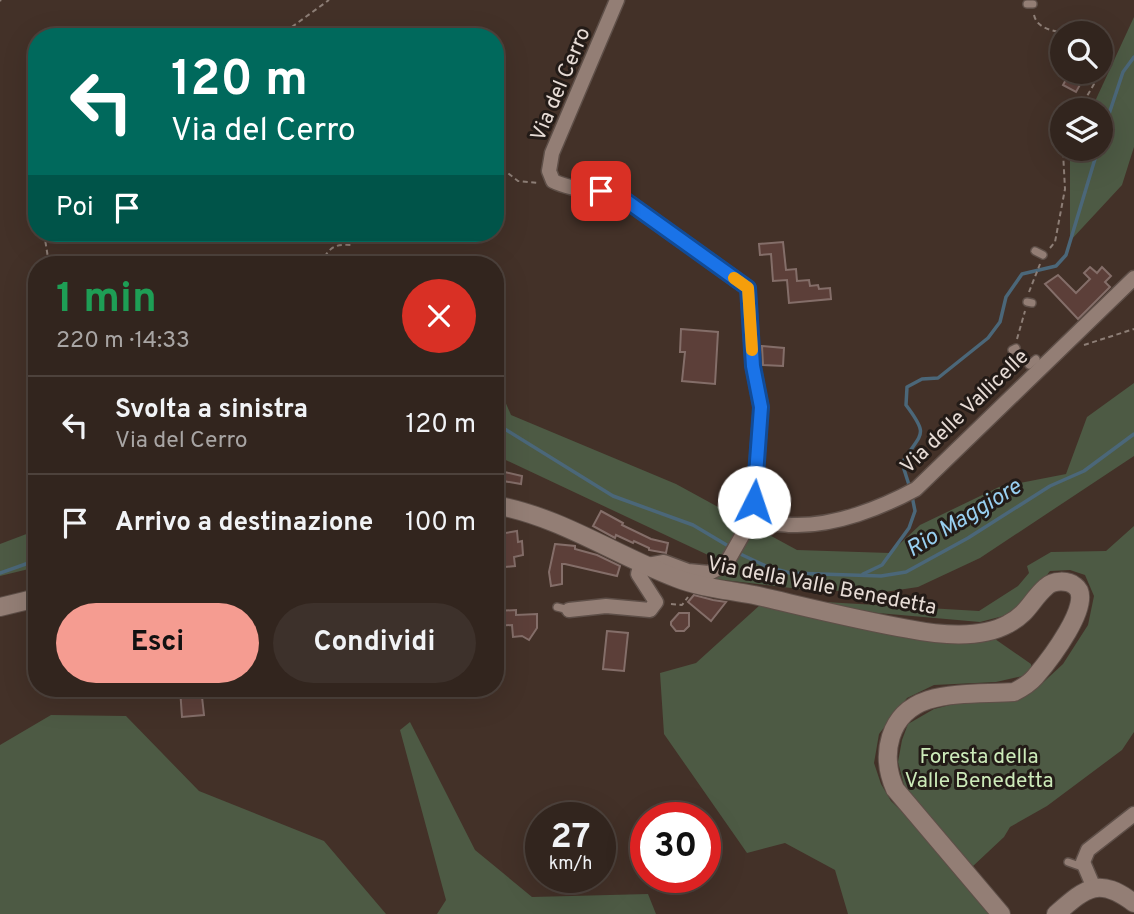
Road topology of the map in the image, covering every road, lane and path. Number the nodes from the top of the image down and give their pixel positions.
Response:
1 (329, 0) edge
2 (617, 0) edge
3 (1030, 4) dead end
4 (290, 28) edge
5 (1050, 29) edge
6 (1064, 161) edge
7 (504, 170) edge
8 (553, 181) junction
9 (353, 242) edge
10 (1035, 251) dead end
11 (1043, 255) junction
12 (326, 256) edge
13 (1134, 278) edge
14 (1134, 329) edge
15 (1076, 347) dead end
16 (1014, 349) dead end
17 (1036, 359) dead end
18 (1029, 365) dead end
19 (504, 507) edge
20 (748, 530) junction
21 (644, 564) junction
22 (694, 583) junction
23 (28, 600) edge
24 (656, 602) junction
25 (0, 607) edge
26 (563, 609) dead end
27 (1134, 814) edge
28 (1068, 862) dead end
29 (1085, 868) junction
30 (1094, 888) junction
31 (1134, 903) edge
32 (1001, 914) edge
33 (1056, 914) edge

1 - 4 path
2 - 8 street, Via del Cerro
3 - 5 path
6 - 11 path
7 - 8 path
8 - 20 street
9 - 12 path
10 - 11 lane
11 - 16 path
13 - 20 street, Via delle Vallicelle
14 - 15 path
17 - 18 lane
19 - 21 main road, Via della Valle Benedetta
20 - 21 street, bridge
21 - 22 main road, Via della Valle Benedetta
21 - 24 street
22 - 24 path
22 - 32 main road, Via della Valle Benedetta
23 - 25 main road
24 - 26 street
27 - 29 street
28 - 29 lane
29 - 30 street
30 - 31 main road
30 - 33 main road

